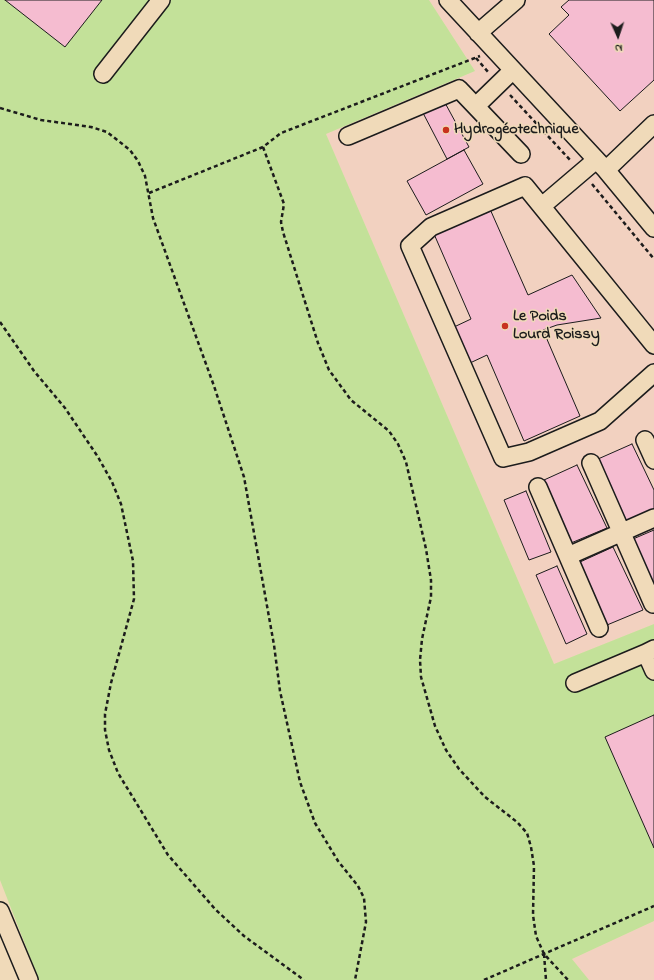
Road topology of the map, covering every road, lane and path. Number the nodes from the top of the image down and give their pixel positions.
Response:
1 (161, 0) edge
2 (448, 0) edge
3 (516, 0) edge
4 (478, 34) junction
5 (492, 50) junction
6 (476, 58) junction
7 (512, 71) junction
8 (103, 74) dead end
9 (499, 83) junction
10 (476, 106) junction
11 (0, 108) edge
12 (654, 124) edge
13 (348, 136) dead end
14 (263, 147) junction
15 (521, 154) dead end
16 (601, 165) junction
17 (582, 172) junction
18 (149, 193) junction
19 (542, 206) junction
20 (651, 217) edge
21 (654, 259) edge
22 (0, 322) edge
23 (654, 345) edge
24 (654, 373) edge
25 (645, 440) dead end
26 (654, 460) edge
27 (591, 463) dead end
28 (538, 487) dead end
29 (654, 518) edge
30 (621, 532) junction
31 (568, 556) junction
32 (652, 604) dead end
33 (599, 628) dead end
34 (650, 651) edge
35 (654, 671) edge
36 (575, 683) dead end
37 (654, 906) edge
38 (0, 911) edge
39 (544, 954) junction
40 (545, 979) edge
41 (28, 980) edge
42 (304, 980) edge
43 (355, 980) edge
44 (484, 980) edge
45 (568, 980) edge

1 - 8 street
2 - 4 street
3 - 4 street
4 - 5 street
5 - 6 path
5 - 7 street
6 - 9 path
6 - 14 path
7 - 9 street
7 - 16 street
9 - 10 street
9 - 17 path
10 - 13 street
10 - 15 street
11 - 18 path
12 - 16 street
14 - 18 path
14 - 39 path
16 - 17 street
16 - 20 street
17 - 19 street
17 - 21 path
18 - 43 path
19 - 23 street
19 - 24 street
22 - 42 path
25 - 26 street
27 - 30 street
28 - 31 street
29 - 30 street
30 - 31 street
30 - 32 street
31 - 33 street
34 - 35 street
34 - 36 street
37 - 39 path
38 - 41 street
39 - 40 path
39 - 44 path
39 - 45 path

